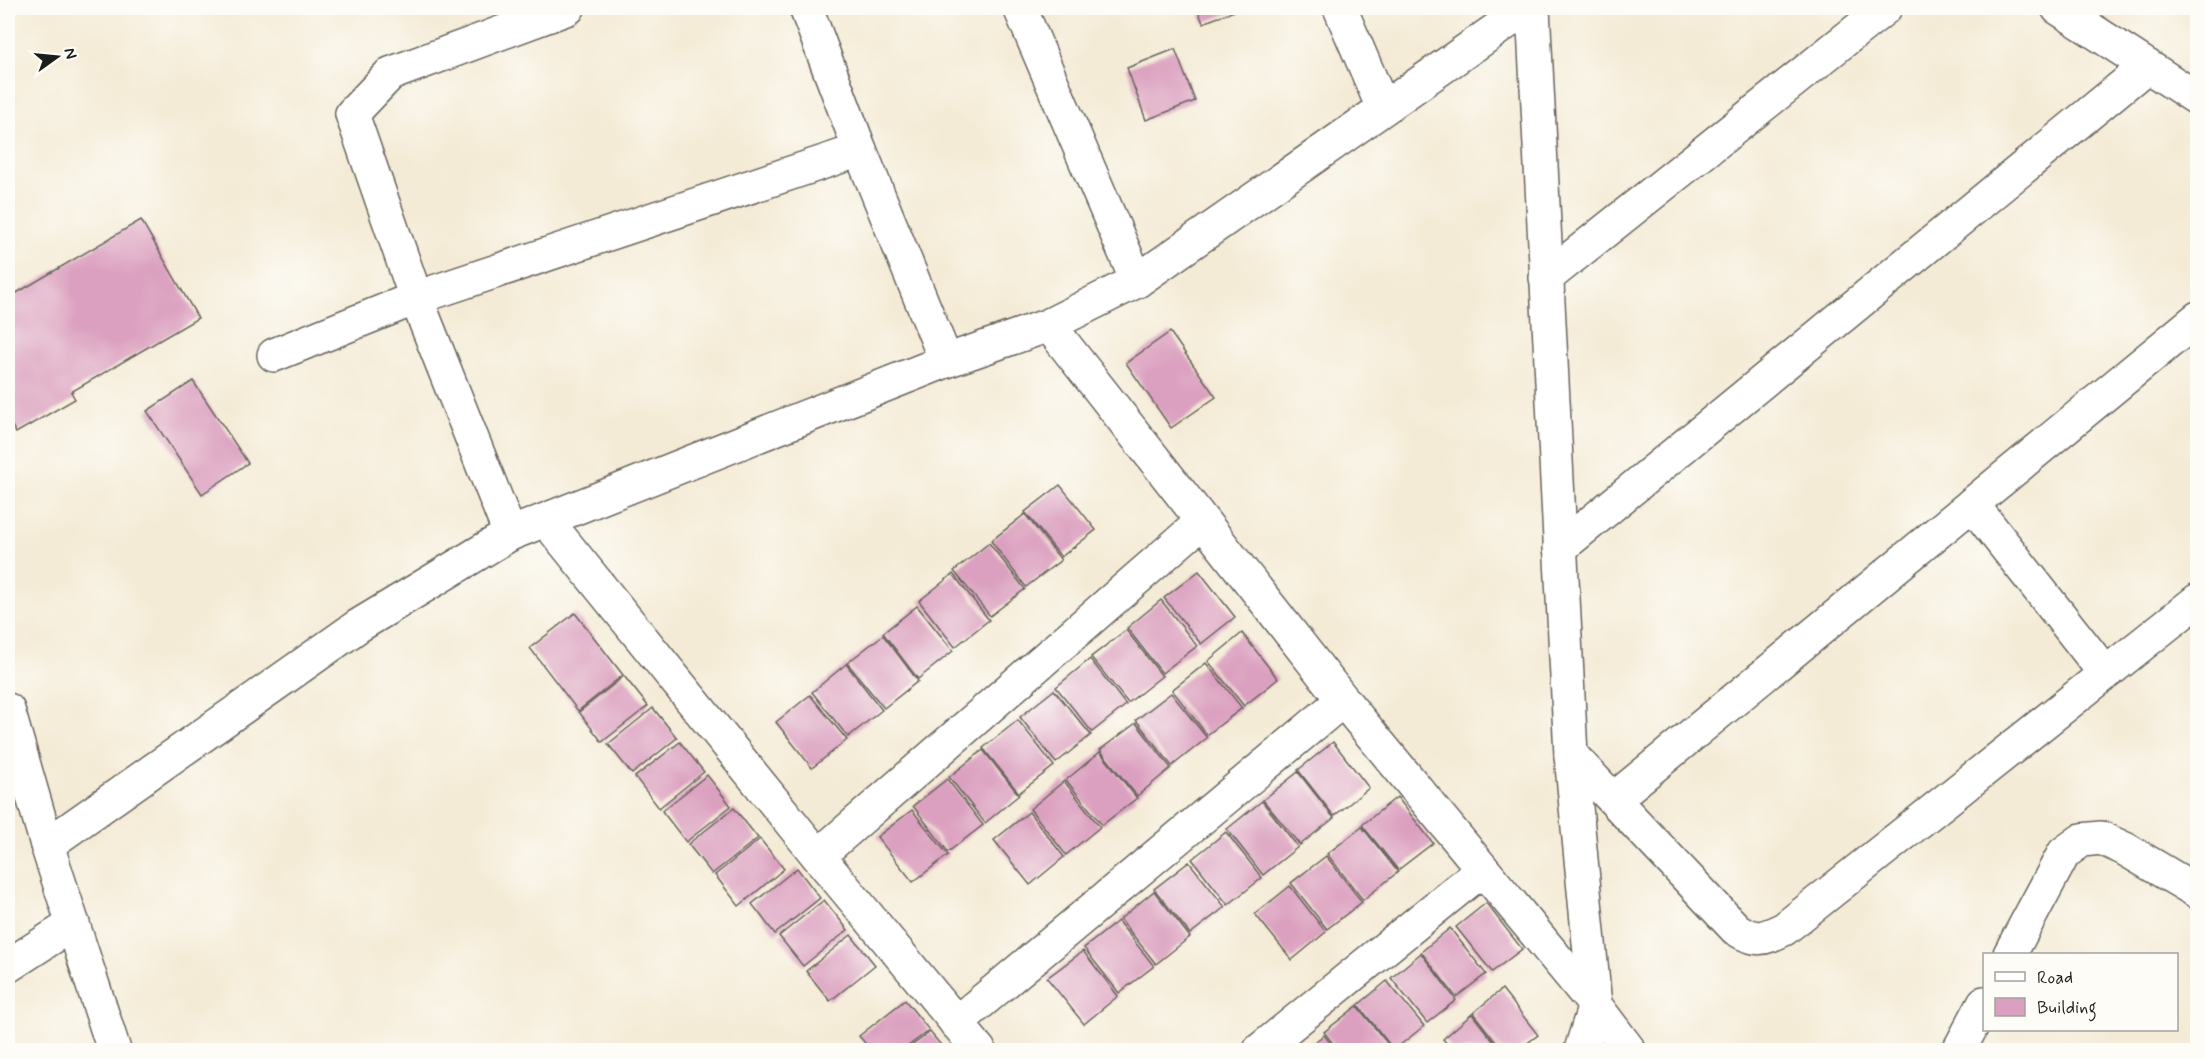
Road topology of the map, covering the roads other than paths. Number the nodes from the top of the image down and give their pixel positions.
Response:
1 (568, 8) edge
2 (806, 8) edge
3 (1020, 8) edge
4 (1340, 8) edge
5 (1527, 8) edge
6 (1533, 8) edge
7 (1885, 8) edge
8 (2058, 8) edge
9 (2147, 66) junction
10 (2198, 99) edge
11 (1383, 108) junction
12 (860, 150) junction
13 (1546, 278) junction
14 (1137, 281) junction
15 (416, 298) junction
16 (2198, 318) edge
17 (1049, 325) junction
18 (274, 355) dead end
19 (946, 361) junction
20 (1972, 504) junction
21 (546, 520) junction
22 (1202, 522) junction
23 (510, 534) junction
24 (1560, 548) junction
25 (2198, 600) edge
26 (2105, 673) junction
27 (1343, 700) junction
28 (8, 710) edge
29 (1571, 755) junction
30 (1614, 799) junction
31 (47, 844) junction
32 (818, 856) junction
33 (1482, 870) junction
34 (2198, 892) edge
35 (73, 924) junction
36 (2011, 953) edge
37 (8, 966) edge
38 (1595, 1005) junction
39 (1983, 1005) edge
40 (956, 1023) junction
41 (114, 1050) edge
42 (979, 1050) edge
43 (1260, 1050) edge
44 (1581, 1050) edge
45 (1629, 1050) edge
46 (1959, 1050) edge

1 - 15 street
2 - 12 street
3 - 14 street
4 - 11 street
5 - 11 street
6 - 13 street
7 - 13 street
8 - 9 street
9 - 10 street
9 - 24 street
11 - 14 street
12 - 15 street
12 - 19 street
13 - 24 street
14 - 17 street
15 - 18 street
15 - 23 street
16 - 20 street
17 - 19 street
17 - 22 street
19 - 21 street
20 - 26 street
20 - 30 street
21 - 23 street
21 - 32 street
22 - 27 street
22 - 32 street
23 - 31 street
24 - 29 street
25 - 26 street
26 - 30 street
27 - 33 street
27 - 40 street
28 - 31 street
29 - 30 street
29 - 38 street
31 - 35 street
32 - 40 street
33 - 38 street
33 - 43 street
34 - 36 street
35 - 37 street
35 - 41 street
38 - 44 street
38 - 45 street
39 - 46 street
40 - 42 street

